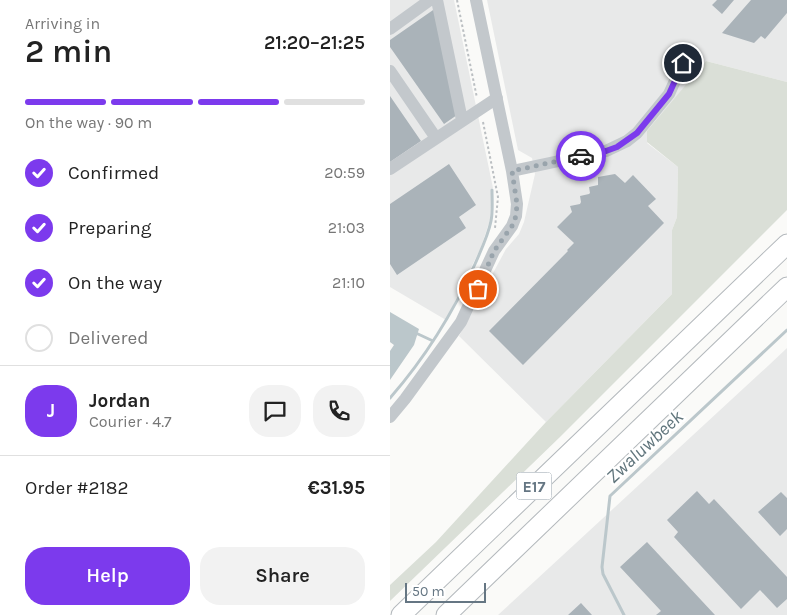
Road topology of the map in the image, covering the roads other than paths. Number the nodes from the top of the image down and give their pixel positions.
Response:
1 (430, 0) edge
2 (438, 0) edge
3 (476, 0) edge
4 (390, 29) edge
5 (683, 63) dead end
6 (390, 71) edge
7 (496, 98) junction
8 (462, 120) junction
9 (436, 138) junction
10 (390, 169) edge
11 (512, 171) junction
12 (787, 244) edge
13 (787, 287) edge
14 (390, 416) edge
15 (401, 615) edge
16 (446, 615) edge

1 - 4 street
2 - 8 street
3 - 7 street
5 - 11 street
6 - 9 street
7 - 8 street
7 - 11 street
8 - 9 street
9 - 10 street
11 - 14 street
12 - 15 highway, E17
13 - 16 highway, E17

